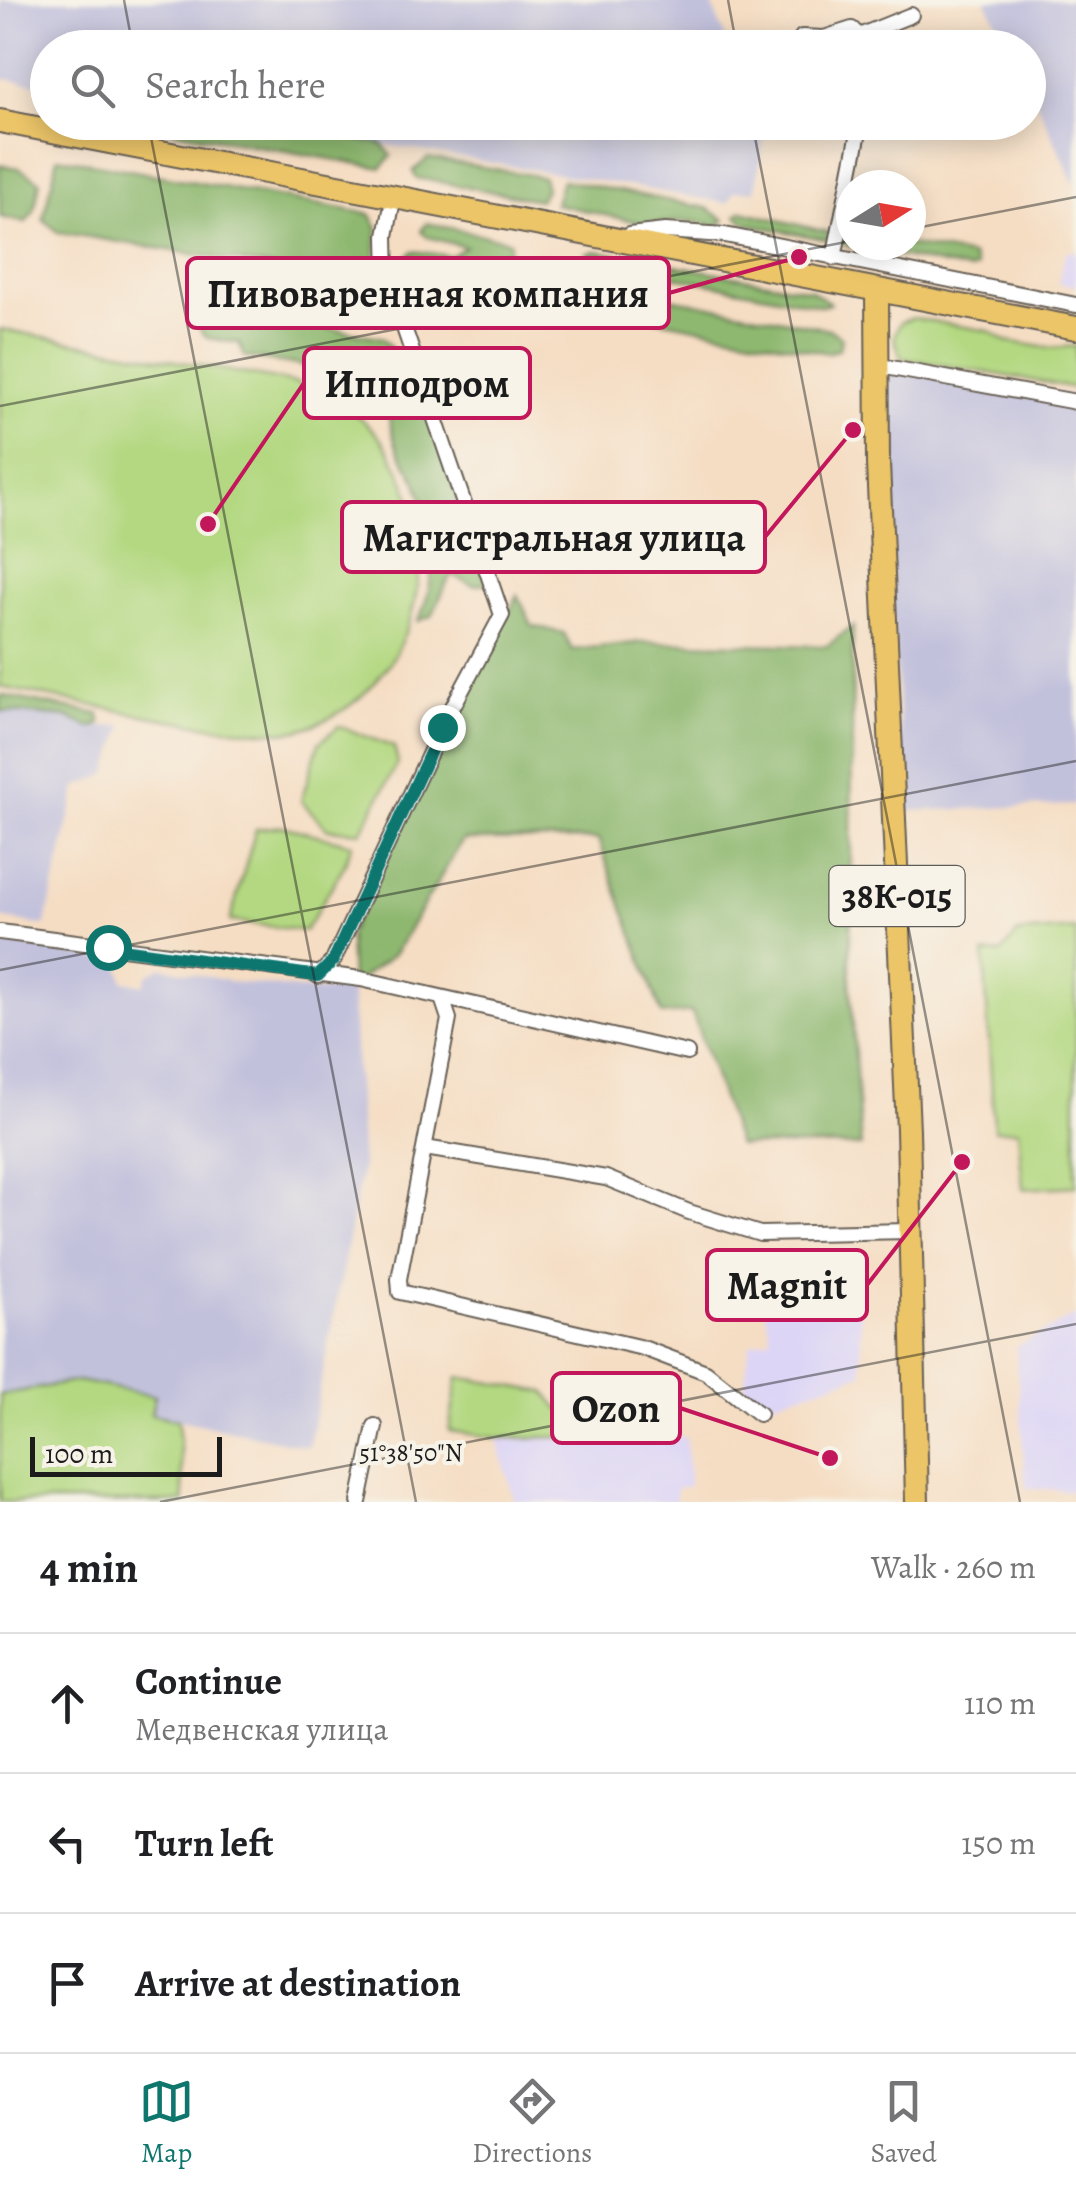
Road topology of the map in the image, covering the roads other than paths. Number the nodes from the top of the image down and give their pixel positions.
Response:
1 (911, 15) dead end
2 (883, 30) edge
3 (0, 121) edge
4 (30, 127) edge
5 (100, 140) edge
6 (857, 140) edge
7 (394, 196) junction
8 (610, 238) junction
9 (834, 258) junction
10 (878, 290) junction
11 (1076, 305) edge
12 (1072, 327) edge
13 (875, 365) junction
14 (1076, 402) edge
15 (0, 932) edge
16 (318, 976) junction
17 (444, 1001) junction
18 (688, 1053) dead end
19 (425, 1148) junction
20 (910, 1231) junction
21 (759, 1414) dead end
22 (374, 1426) dead end
23 (359, 1502) edge
24 (917, 1502) edge

1 - 2 street
3 - 4 main road
5 - 7 main road
6 - 9 street
7 - 8 main road
7 - 16 street
8 - 9 street
8 - 10 main road
9 - 11 street
10 - 12 main road
10 - 13 main road, 38К-015
13 - 14 street
13 - 20 main road, 38К-015
15 - 16 street
16 - 17 street
17 - 18 street
17 - 19 street
19 - 20 street
19 - 21 street
20 - 24 main road, 38К-015
22 - 23 street

